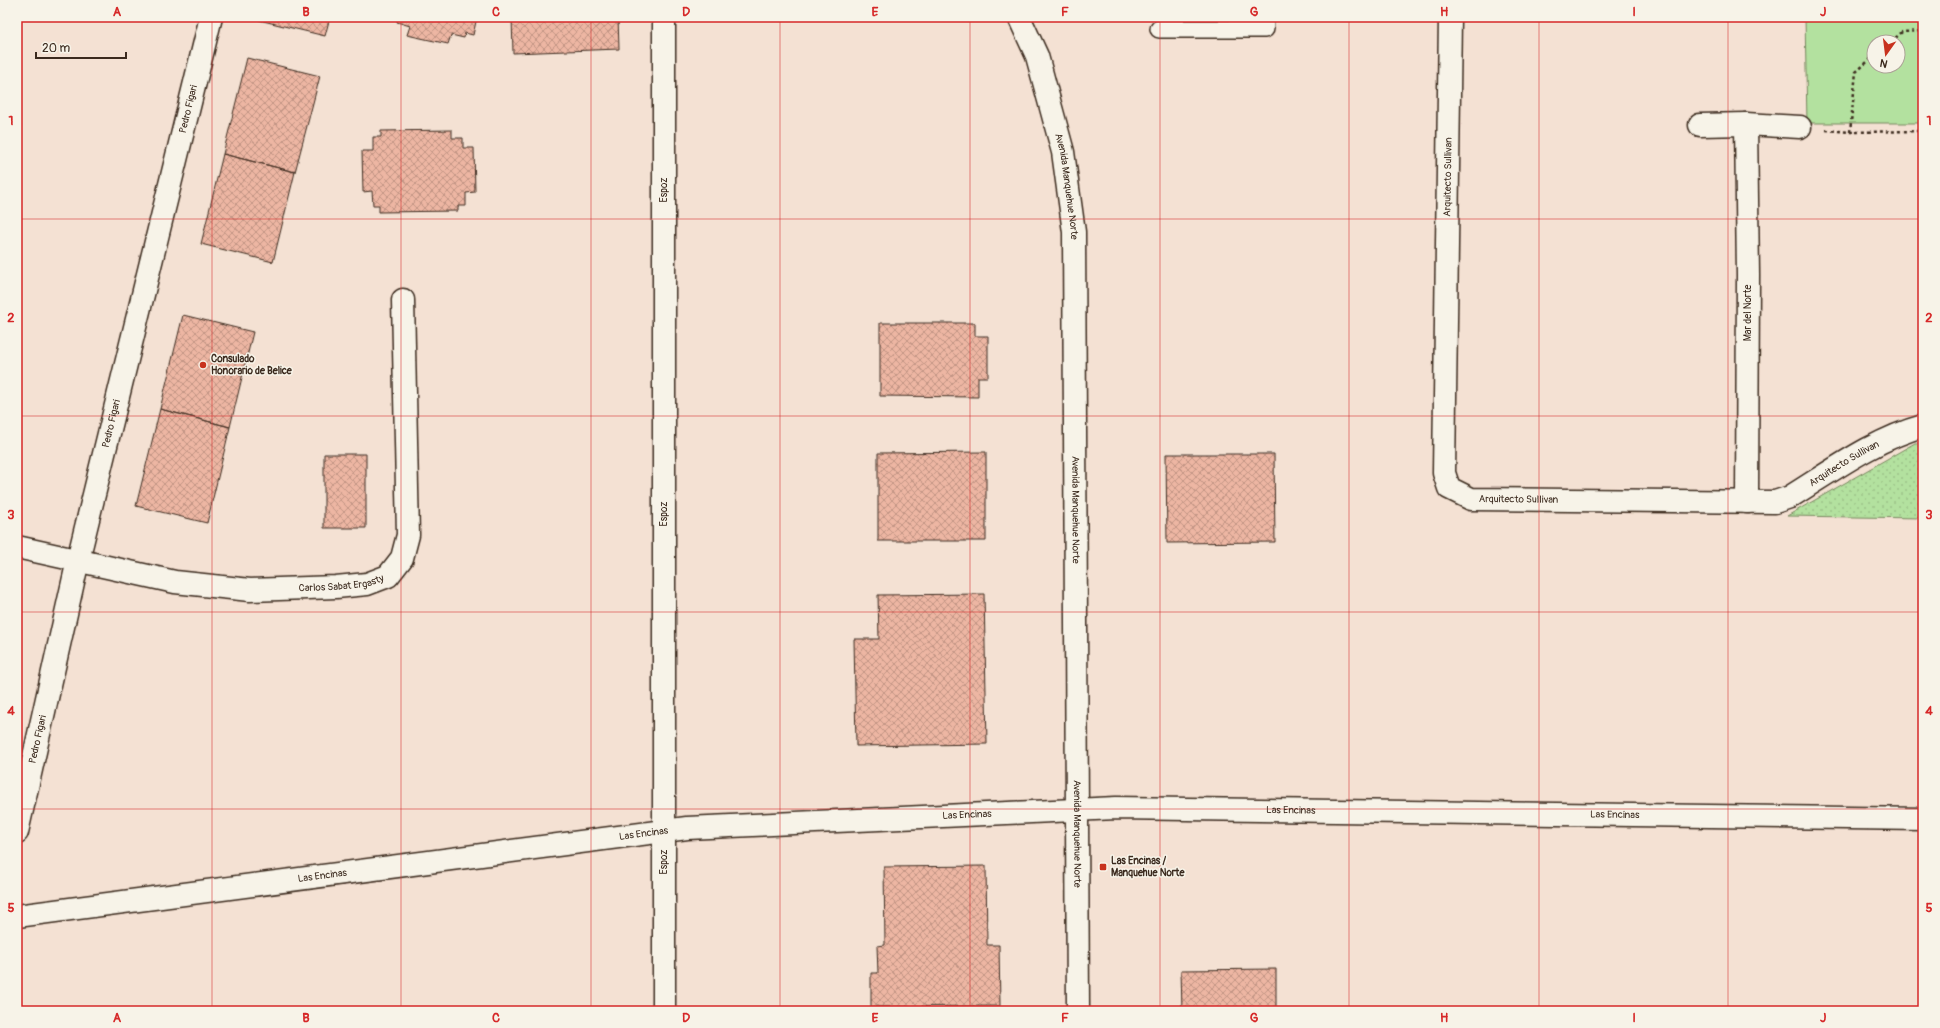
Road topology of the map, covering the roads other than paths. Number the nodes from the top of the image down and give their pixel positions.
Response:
1 (211, 17) edge
2 (664, 17) edge
3 (1019, 17) edge
4 (1264, 17) edge
5 (1450, 17) edge
6 (1159, 29) dead end
7 (1746, 124) junction
8 (1700, 125) dead end
9 (1800, 127) road end
10 (403, 300) dead end
11 (1923, 426) edge
12 (1747, 502) junction
13 (17, 546) edge
14 (78, 560) junction
15 (1077, 810) junction
16 (1923, 819) edge
17 (664, 830) junction
18 (17, 832) edge
19 (17, 916) edge
20 (664, 1011) edge
21 (1078, 1011) edge

1 - 14 street, Pedro Figari
2 - 17 street, Espoz
3 - 15 street, Avenida Manquehue Norte
4 - 6 lane
5 - 12 street, Arquitecto Sullivan
7 - 8 street
7 - 9 street
7 - 12 street, Mar del Norte
10 - 14 street, Carlos Sabat Ergasty
11 - 12 street, Arquitecto Sullivan
13 - 14 street, Carlos Sabat Ergasty
14 - 18 street, Pedro Figari
15 - 16 street, Las Encinas
15 - 17 street, Las Encinas
15 - 21 street, Avenida Manquehue Norte
17 - 19 street, Las Encinas
17 - 20 street, Espoz

